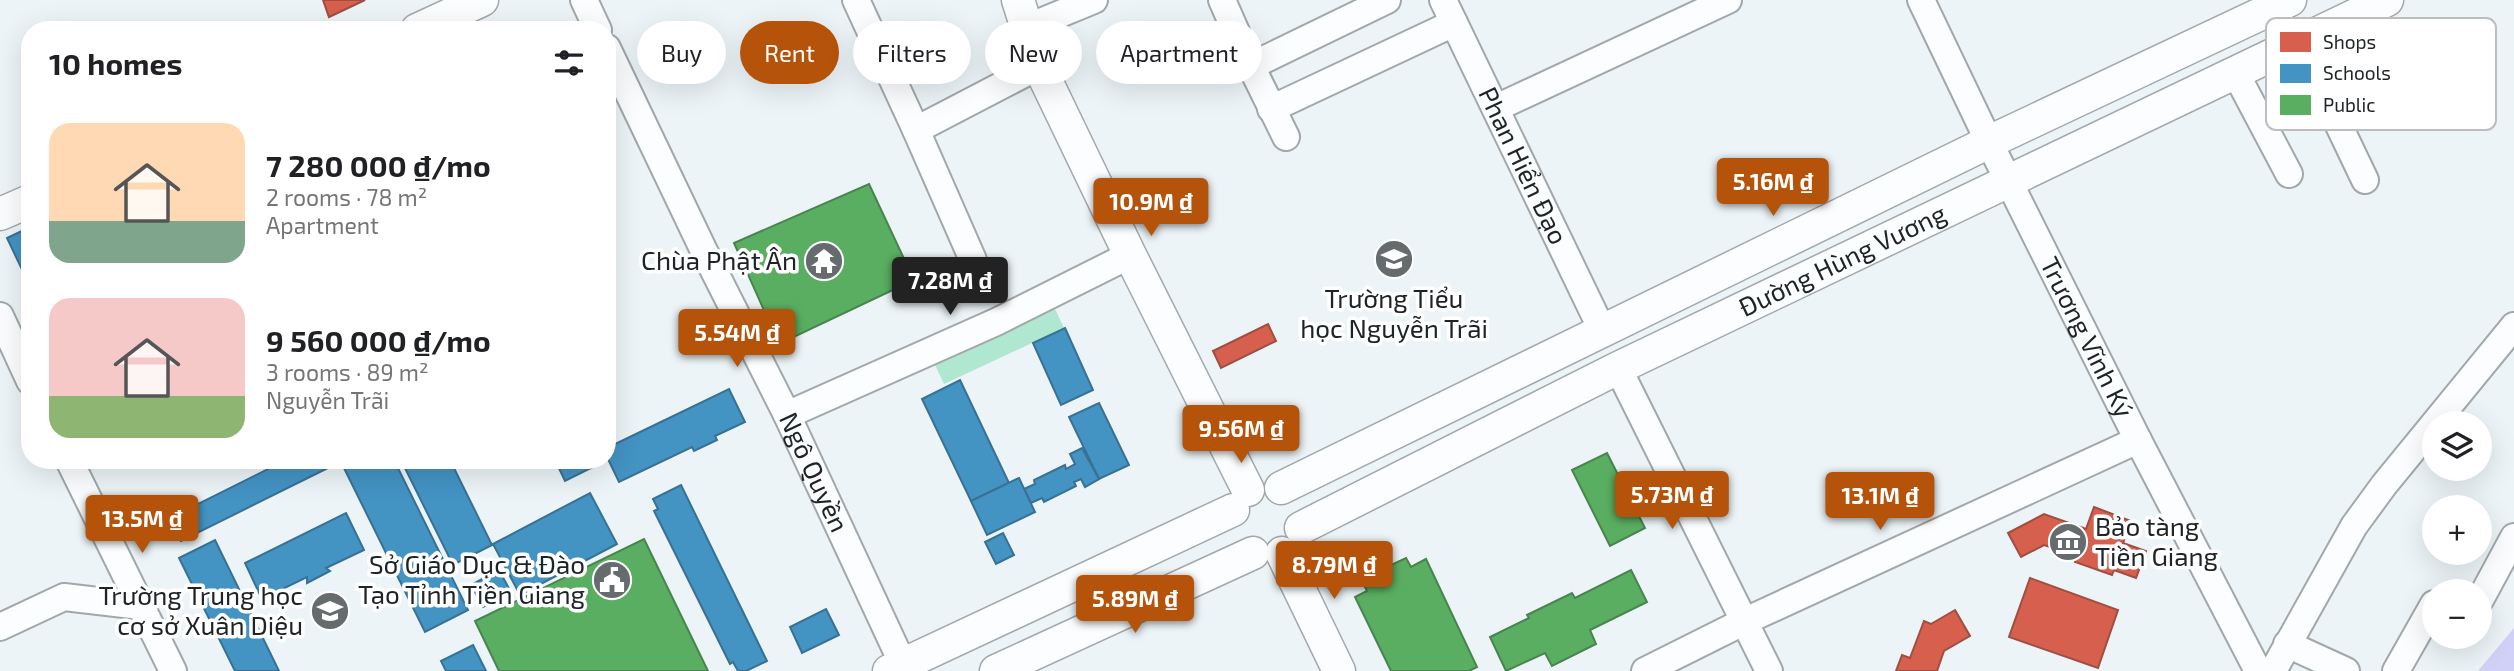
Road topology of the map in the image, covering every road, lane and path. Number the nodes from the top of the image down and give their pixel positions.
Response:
1 (482, 0) edge
2 (584, 0) edge
3 (856, 0) edge
4 (1094, 0) edge
5 (1222, 0) edge
6 (1387, 0) edge
7 (1728, 0) edge
8 (1921, 0) edge
9 (2290, 0) edge
10 (2387, 0) edge
11 (1448, 11) edge
12 (1022, 14) edge
13 (2349, 18) edge
14 (436, 21) edge
15 (594, 21) edge
16 (1231, 21) edge
17 (2266, 57) edge
18 (1262, 61) edge
19 (616, 67) edge
20 (2235, 72) junction
21 (1005, 84) edge
22 (1049, 84) edge
23 (1260, 84) edge
24 (1271, 108) junction
25 (1496, 108) junction
26 (916, 130) junction
27 (2341, 130) edge
28 (1286, 137) dead end
29 (1989, 142) junction
30 (2289, 174) dead end
31 (2365, 180) dead end
32 (2008, 181) junction
33 (21, 205) edge
34 (0, 214) edge
35 (1130, 254) junction
36 (973, 260) dead end
37 (0, 316) edge
38 (2514, 326) edge
39 (1602, 330) junction
40 (21, 361) edge
41 (1618, 368) junction
42 (787, 415) junction
43 (2138, 440) junction
44 (73, 469) edge
45 (1281, 488) junction
46 (1240, 500) junction
47 (1301, 528) junction
48 (2514, 537) edge
49 (1267, 553) junction
50 (2491, 579) edge
51 (141, 606) junction
52 (1743, 622) junction
53 (2422, 625) edge
54 (0, 627) edge
55 (2287, 644) junction
56 (900, 669) edge
57 (173, 671) edge
58 (996, 671) edge
59 (1339, 671) edge
60 (1645, 671) edge
61 (1769, 671) edge
62 (2258, 671) edge
63 (2273, 671) edge
64 (2346, 671) edge
65 (2396, 671) edge

1 - 14 main road
2 - 15 street
3 - 26 street
4 - 12 street
5 - 16 street
6 - 18 street
7 - 25 street
8 - 29 street, Trương Vĩnh Ký
9 - 29 main road, Đường Hùng Vương
10 - 13 main road, Đường Hùng Vương
11 - 24 street
11 - 25 street, Phan Hiển Đạo
17 - 20 main road, Đường Hùng Vương
19 - 42 street, Ngô Quyền
20 - 30 street
20 - 32 main road, Đường Hùng Vương
21 - 26 street
22 - 35 main road
23 - 24 street
24 - 28 street
25 - 39 street, Phan Hiển Đạo
26 - 36 street
27 - 31 street
29 - 32 street, Trương Vĩnh Ký
29 - 39 main road, Đường Hùng Vương
32 - 41 main road, Đường Hùng Vương
32 - 43 street, Trương Vĩnh Ký
33 - 34 main road
35 - 42 street
35 - 46 main road
37 - 40 street
38 - 55 street
39 - 45 main road, Đường Hùng Vương
41 - 47 main road, Đường Hùng Vương
41 - 52 street
42 - 56 street, Ngô Quyền
43 - 52 street
43 - 62 street, Trương Vĩnh Ký
44 - 51 street
45 - 46 main road
45 - 47 main road
46 - 49 main road
46 - 56 main road
47 - 49 main road
48 - 50 street
49 - 58 main road
49 - 59 main road
51 - 54 street
51 - 57 street
52 - 60 street
52 - 61 street
53 - 65 street
55 - 63 street
55 - 64 street

